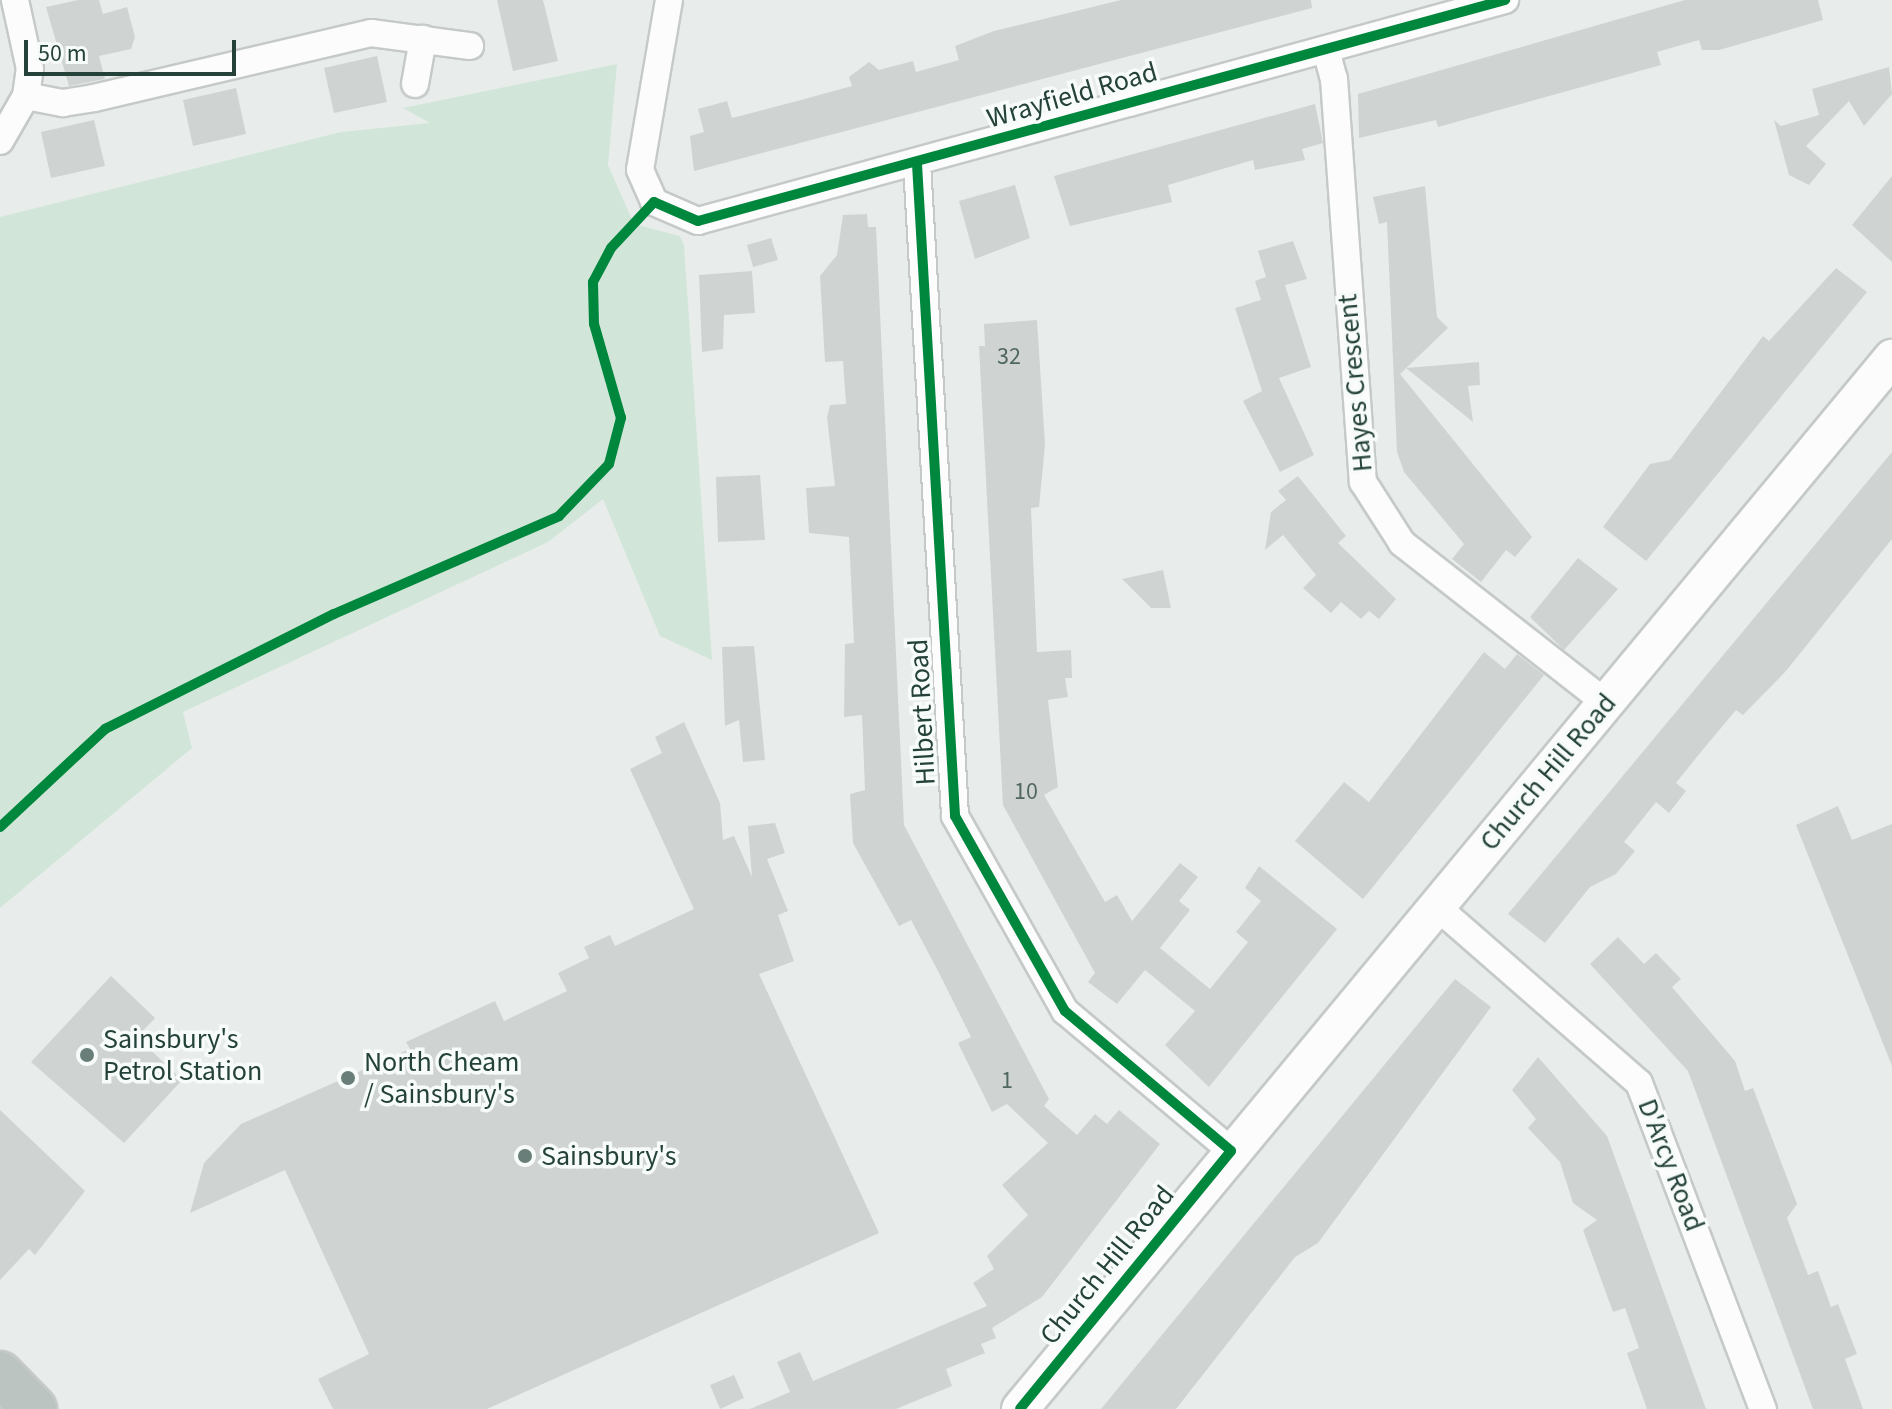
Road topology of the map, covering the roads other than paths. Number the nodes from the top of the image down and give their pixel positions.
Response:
1 (15, 0) edge
2 (669, 0) edge
3 (1505, 0) edge
4 (423, 39) junction
5 (470, 46) dead end
6 (1326, 50) junction
7 (415, 84) dead end
8 (26, 96) junction
9 (0, 141) edge
10 (917, 164) junction
11 (1892, 358) edge
12 (1606, 703) junction
13 (1436, 906) junction
14 (1231, 1151) junction
15 (0, 1374) edge
16 (34, 1409) edge
17 (1020, 1409) edge
18 (1763, 1409) edge

1 - 8 street
2 - 10 street, Wrayfield Road
3 - 6 street, Wrayfield Road
4 - 5 street
4 - 7 street
4 - 8 street
6 - 10 street, Wrayfield Road
6 - 12 street, Hayes Crescent
8 - 9 street
10 - 14 street, Hilbert Road
11 - 12 street, Church Hill Road
12 - 13 street, Church Hill Road
13 - 14 street, Church Hill Road
13 - 18 street, D'Arcy Road
14 - 17 street, Church Hill Road
15 - 16 highway

